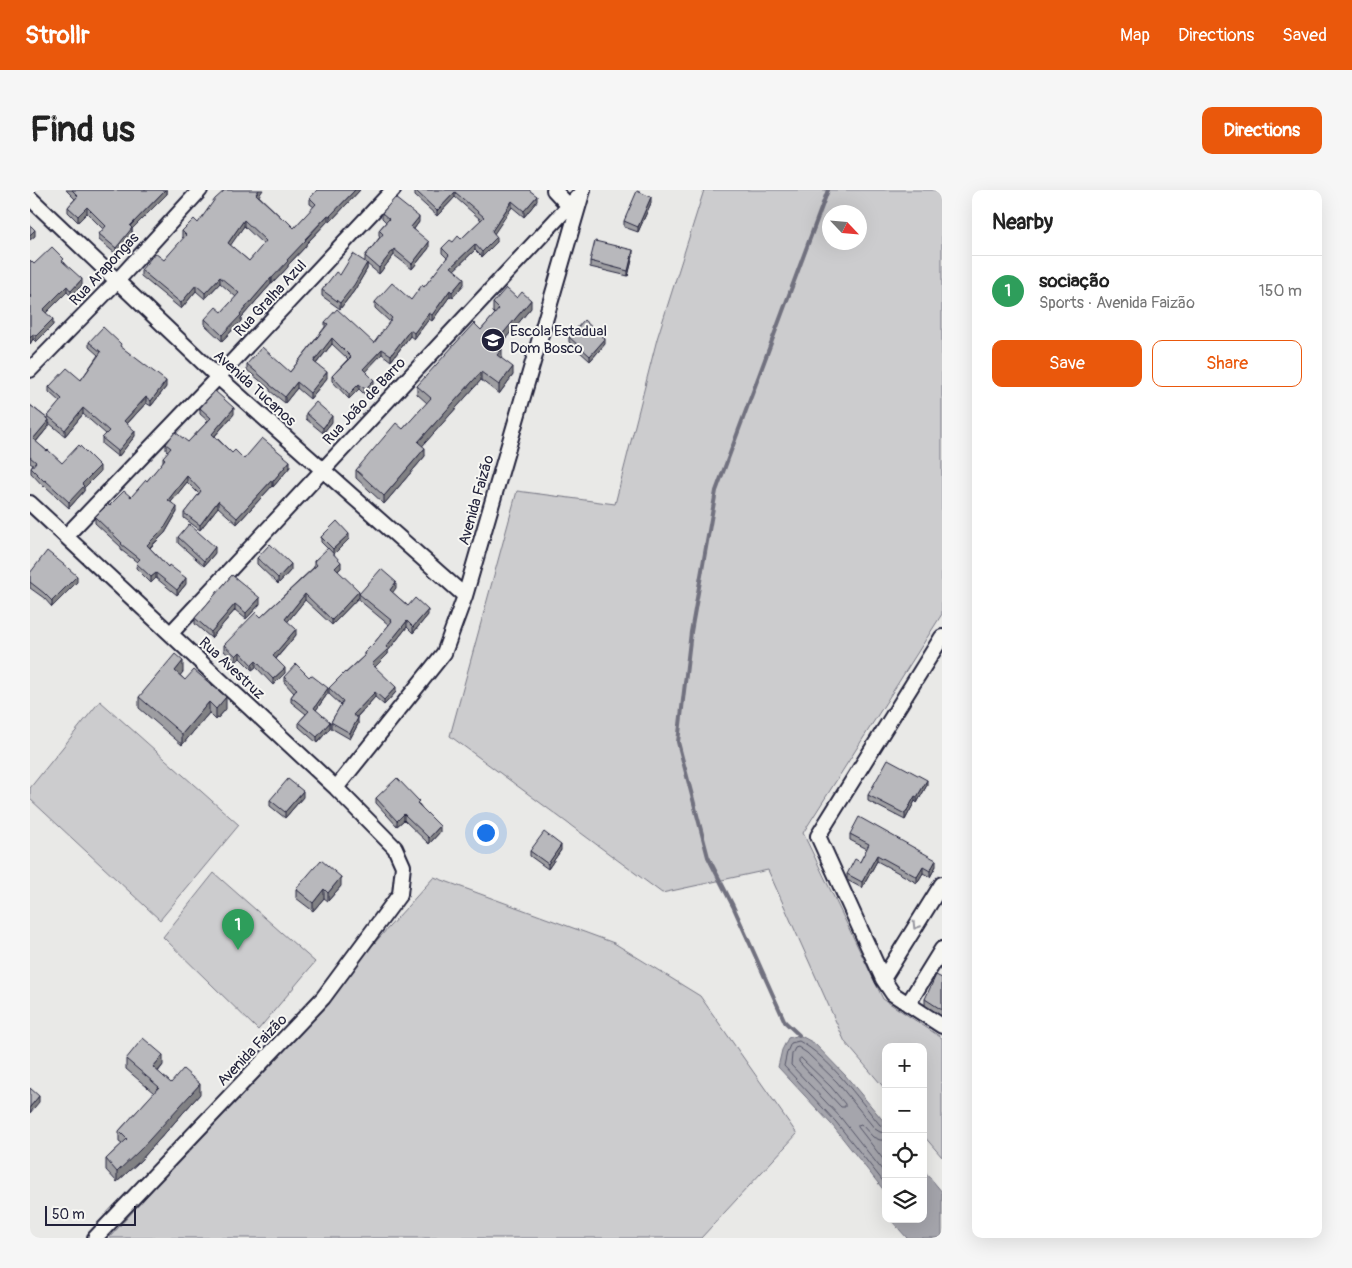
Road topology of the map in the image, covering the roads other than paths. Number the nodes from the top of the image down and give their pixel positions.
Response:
1 (200, 190) edge
2 (393, 190) edge
3 (554, 190) edge
4 (583, 191) edge
5 (30, 198) edge
6 (569, 206) junction
7 (117, 281) junction
8 (30, 370) edge
9 (218, 377) junction
10 (322, 470) junction
11 (31, 505) edge
12 (66, 536) junction
13 (465, 596) junction
14 (170, 633) junction
15 (942, 637) edge
16 (336, 788) junction
17 (402, 866) joint
18 (942, 884) edge
19 (942, 949) edge
20 (883, 979) junction
21 (908, 1004) junction
22 (942, 1026) edge
23 (95, 1238) edge

1 - 7 street, Rua Arapongas
2 - 9 street, Rua Gralha Azul
3 - 6 street
4 - 6 street, Rua João de Barro
4 - 13 street, Avenida Faizão
5 - 7 street, Avenida Tucanos
6 - 10 street, Rua João de Barro
7 - 8 street, Rua Arapongas
7 - 9 street, Avenida Tucanos
9 - 10 street, Avenida Tucanos
9 - 12 street, Rua Gralha Azul
10 - 13 street, Avenida Tucanos
10 - 14 street, Rua João de Barro
11 - 12 street, Rua Avestruz
12 - 14 street, Rua Avestruz
13 - 16 street, Avenida Faizão
14 - 16 street, Rua Avestruz
15 - 20 street
16 - 17 street, Rua Avestruz
17 - 23 street, Avenida Faizão
18 -> 20 street
19 - 21 street
20 - 21 street
21 - 22 street

